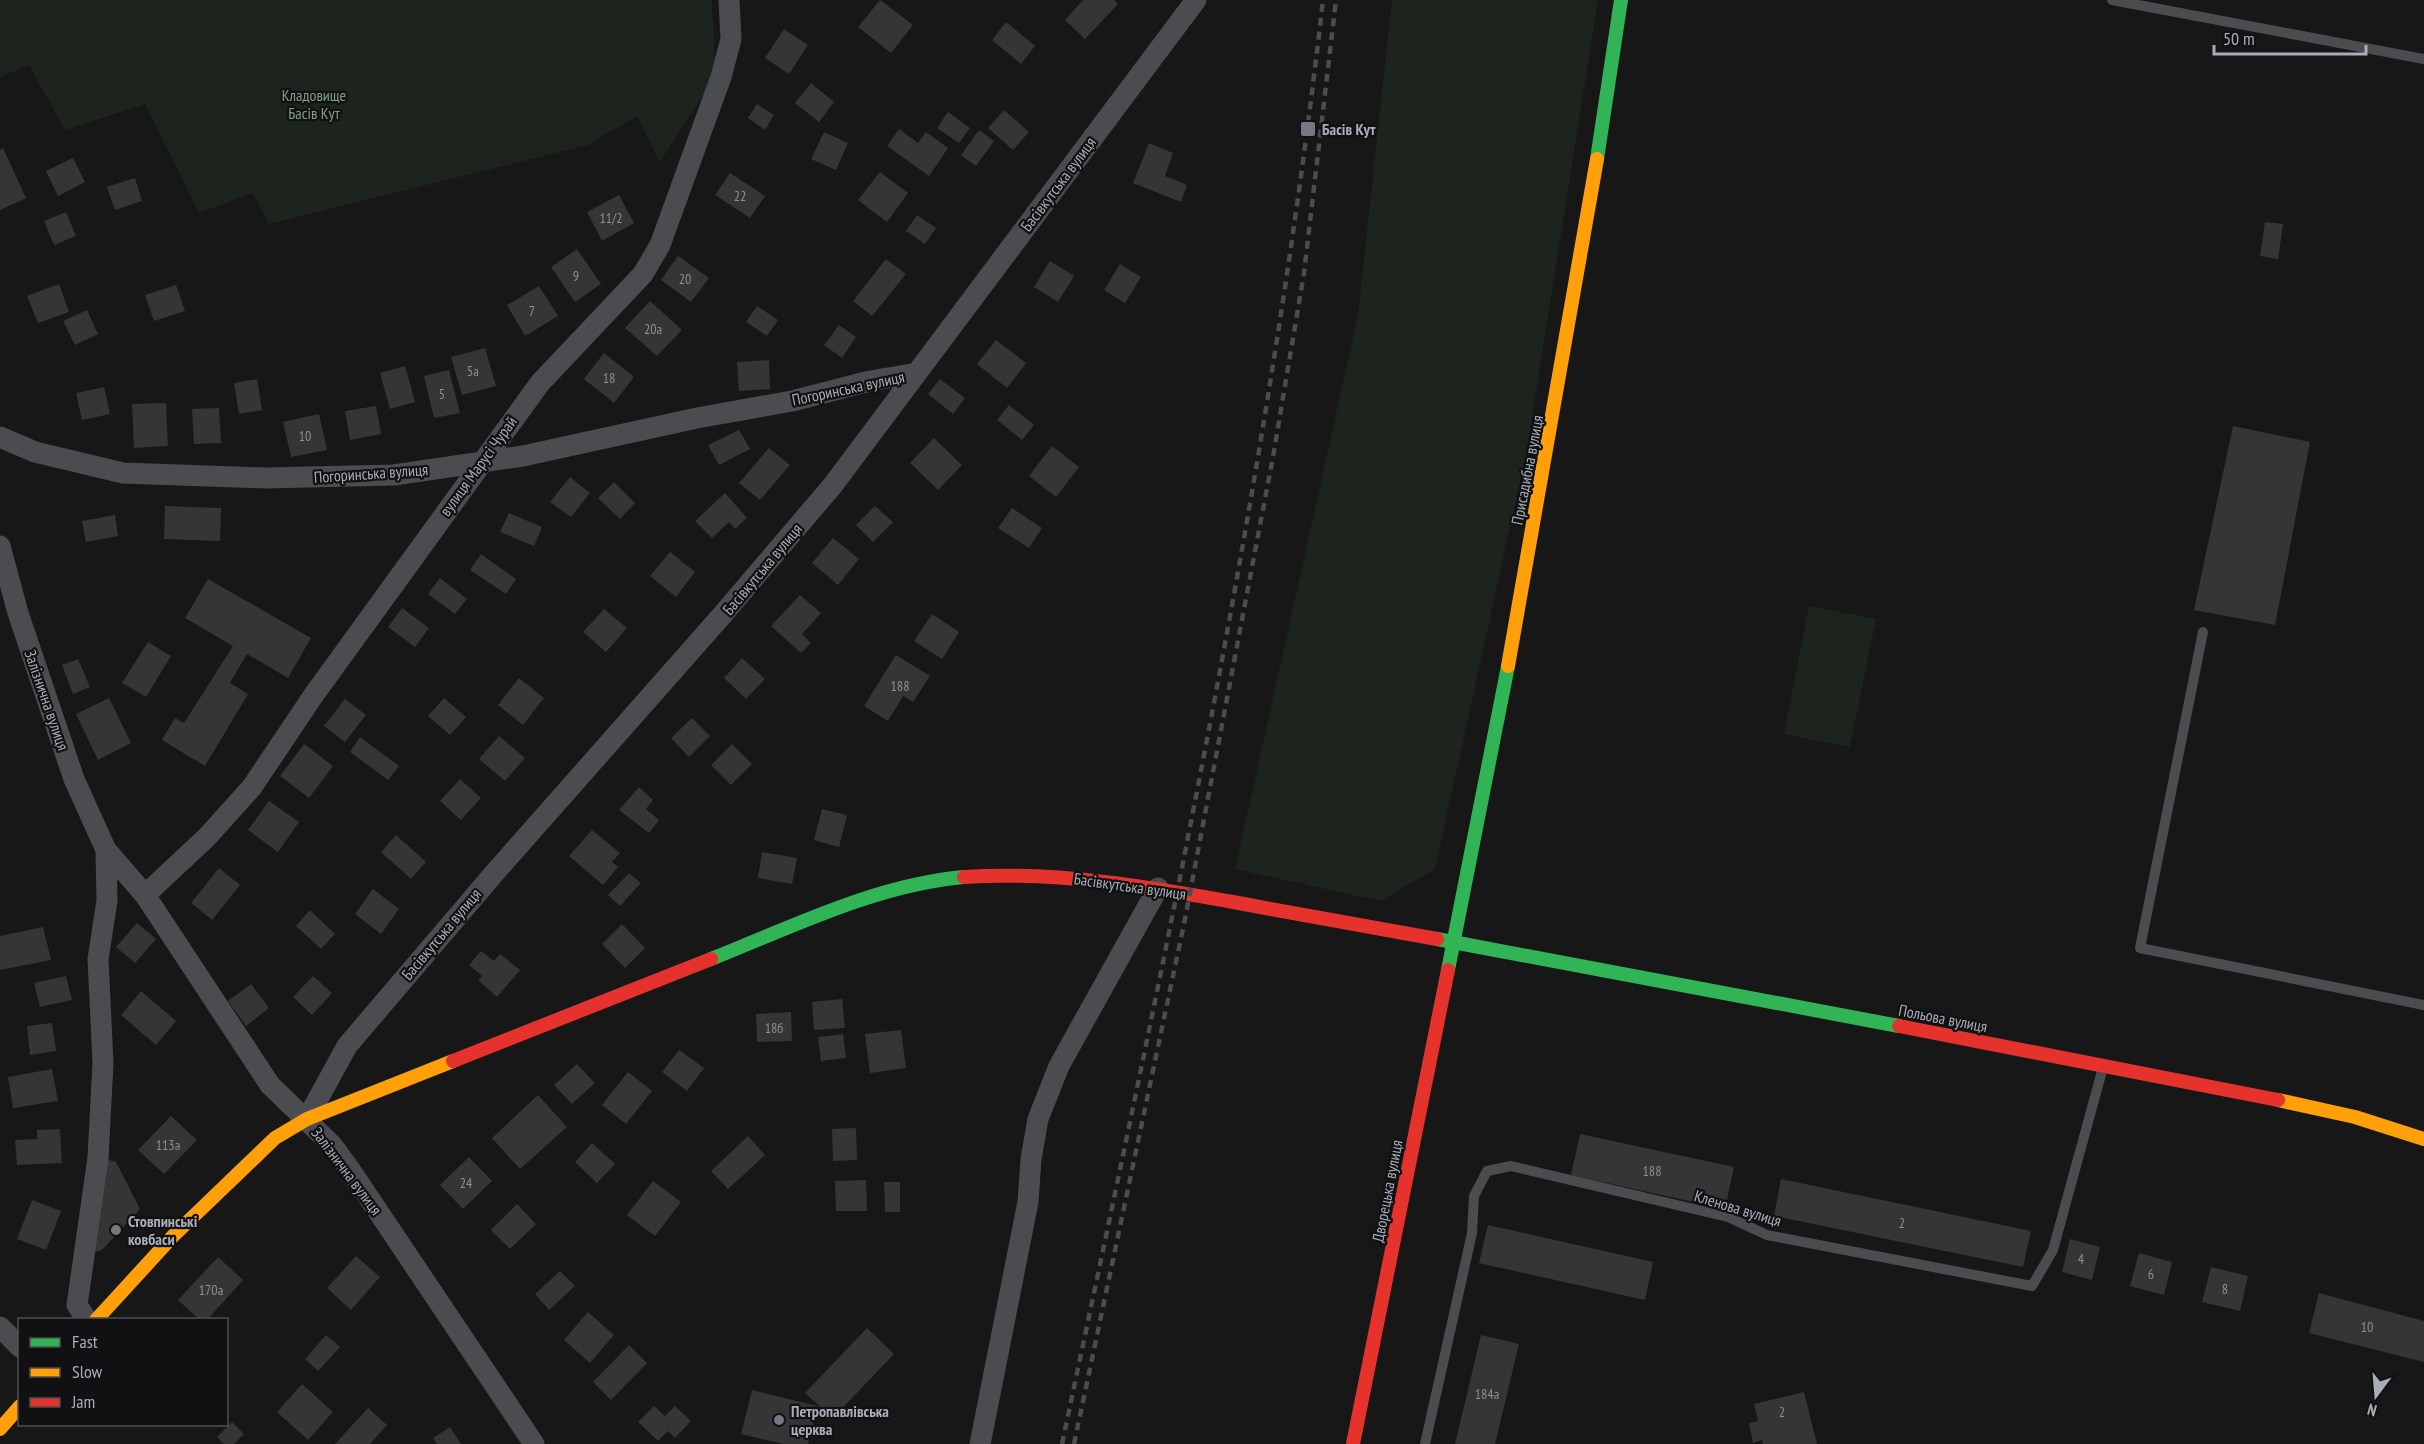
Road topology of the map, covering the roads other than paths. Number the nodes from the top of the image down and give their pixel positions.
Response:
1 (729, 0) edge
2 (1196, 0) edge
3 (1621, 0) edge
4 (2112, 0) edge
5 (2424, 59) edge
6 (917, 373) junction
7 (0, 437) edge
8 (480, 463) junction
9 (0, 546) edge
10 (2203, 632) dead end
11 (106, 850) junction
12 (1158, 888) junction
13 (145, 895) junction
14 (1453, 944) junction
15 (2424, 1005) edge
16 (2103, 1067) junction
17 (308, 1119) junction
18 (2424, 1139) edge
19 (86, 1318) edge
20 (98, 1318) edge
21 (0, 1327) edge
22 (18, 1345) edge
23 (18, 1408) edge
24 (0, 1429) edge
25 (534, 1444) edge
26 (980, 1444) edge
27 (1353, 1444) edge
28 (1425, 1444) edge

1 - 8 street, вулиця Марусі Чурай
2 - 6 street, Басівкутська вулиця
3 - 14 main road, Присадибна вулиця
4 - 5 lane
6 - 8 street, Погоринська вулиця
6 - 17 street, Басівкутська вулиця
7 - 8 street, Погоринська вулиця
8 - 13 street, вулиця Марусі Чурай
9 - 11 street, Залізнична вулиця
10 - 15 lane
11 - 13 street, Залізнична вулиця
11 - 19 street, Залізнична вулиця
12 - 14 main road, Басівкутська вулиця
12 - 17 main road, Басівкутська вулиця
12 - 26 street
13 - 17 street, Залізнична вулиця
14 - 16 main road, Польова вулиця
14 - 27 main road, Дворецька вулиця
16 - 18 main road, Польова вулиця
16 - 28 lane, Кленова вулиця
17 - 20 main road, Басівкутська вулиця
17 - 25 street, Залізнична вулиця
21 - 22 street
23 - 24 main road

